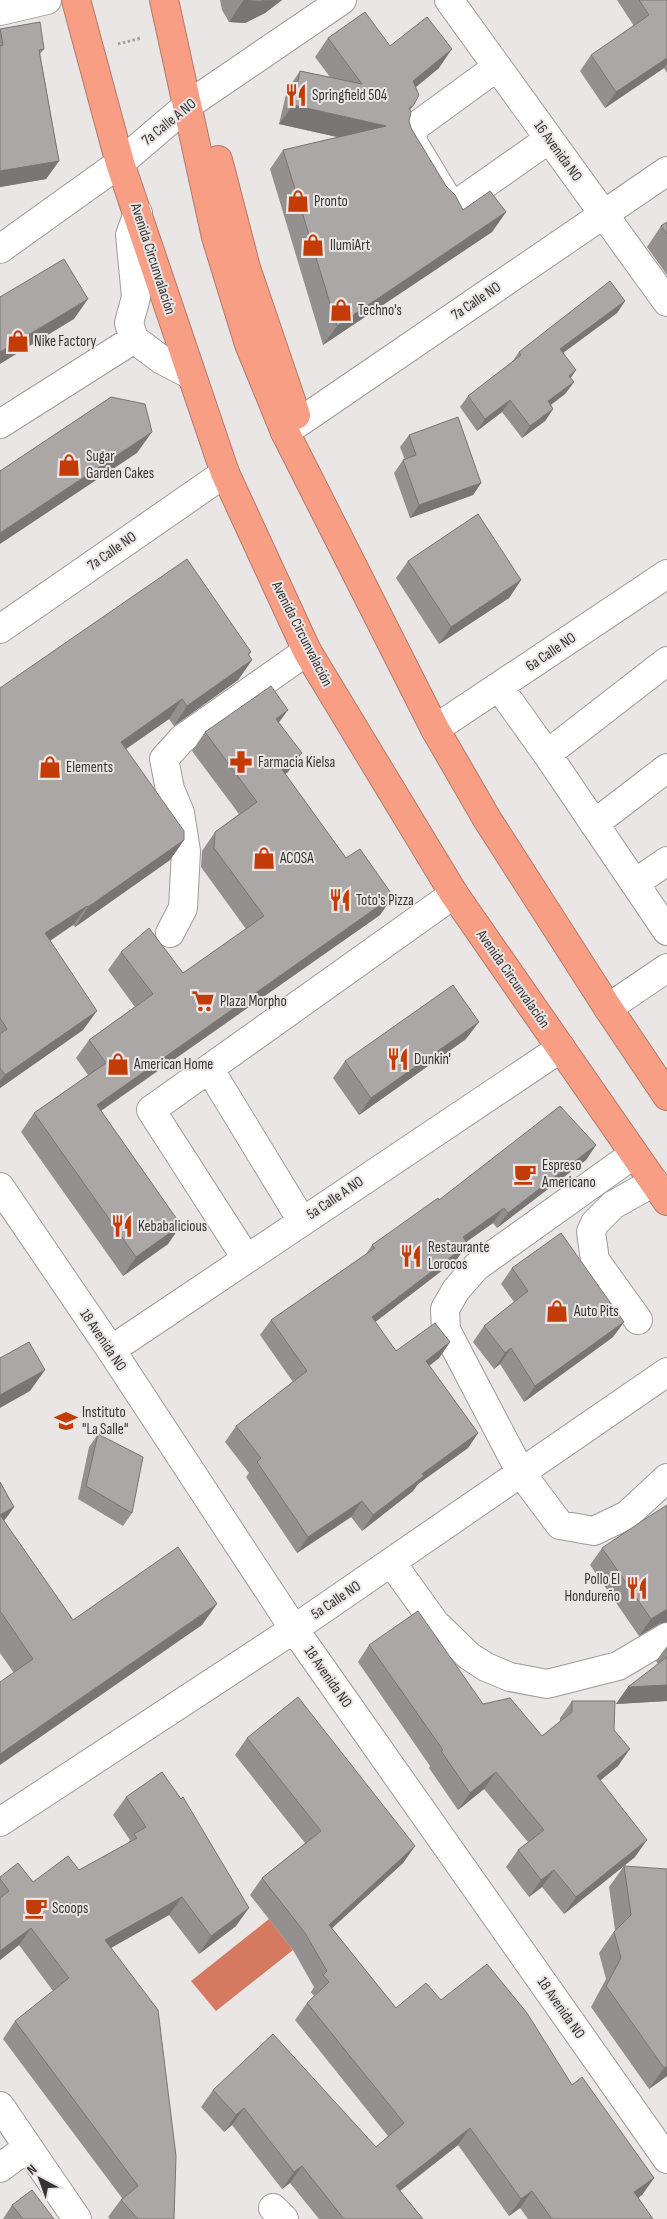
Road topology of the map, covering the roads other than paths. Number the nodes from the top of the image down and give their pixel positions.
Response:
1 (46, 0) edge
2 (76, 0) edge
3 (164, 0) edge
4 (342, 0) edge
5 (449, 0) edge
6 (0, 11) edge
7 (498, 67) junction
8 (188, 106) junction
9 (549, 138) junction
10 (120, 163) junction
11 (667, 171) edge
12 (138, 213) junction
13 (604, 214) junction
14 (0, 249) edge
15 (667, 302) edge
16 (134, 339) junction
17 (192, 375) junction
18 (0, 424) edge
19 (292, 427) junction
20 (224, 473) junction
21 (667, 574) edge
22 (0, 629) edge
23 (307, 651) junction
24 (667, 662) edge
25 (499, 687) junction
26 (435, 729) junction
27 (547, 754) junction
28 (667, 768) edge
29 (594, 824) junction
30 (667, 861) edge
31 (635, 883) junction
32 (454, 894) junction
33 (667, 931) edge
34 (170, 933) dead end
35 (667, 968) edge
36 (608, 1008) junction
37 (561, 1048) junction
38 (210, 1070) junction
39 (667, 1096) edge
40 (634, 1154) junction
41 (0, 1187) edge
42 (660, 1191) edge
43 (302, 1221) junction
44 (246, 1258) junction
45 (638, 1320) dead end
46 (111, 1350) junction
47 (667, 1372) edge
48 (521, 1473) junction
49 (667, 1478) edge
50 (391, 1562) junction
51 (294, 1629) junction
52 (667, 1637) edge
53 (0, 1822) edge
54 (0, 2106) edge
55 (28, 2147) junction
56 (667, 2159) edge
57 (0, 2168) edge
58 (77, 2219) edge

1 - 6 street
2 - 10 highway, Avenida Circunvalación
3 - 8 highway
4 - 8 street, 7a Calle A NO
5 - 7 street, 16 Avenida NO
7 - 9 street, 16 Avenida NO
7 - 9 street
8 - 10 street, 7a Calle A NO
8 - 19 highway
9 - 13 street, 16 Avenida NO
10 - 12 highway, Avenida Circunvalación
10 - 14 street, 7a Calle A NO
11 - 13 street, 7a Calle NO
12 - 16 street
12 - 17 highway, Avenida Circunvalación
13 - 15 street, 16 Avenida NO
13 - 19 street, 7a Calle NO
16 - 17 street
16 - 18 street
17 - 20 highway, Avenida Circunvalación
19 - 26 highway
20 - 22 street, 7a Calle NO
20 - 23 highway, Avenida Circunvalación
21 - 25 street, 6a Calle NO
23 - 32 highway, Avenida Circunvalación
23 - 34 street
24 - 27 street
25 - 26 street, 6a Calle NO
25 - 27 street
26 - 36 highway
27 - 29 street
28 - 29 street
29 - 31 street
30 - 31 street
31 - 33 street
32 - 37 highway, Avenida Circunvalación
32 - 38 street
35 - 36 street
36 - 39 highway
37 - 40 highway, Avenida Circunvalación
37 - 43 street, 5a Calle A NO
38 - 43 street
38 - 44 street
40 - 42 highway, Avenida Circunvalación
40 - 48 street
41 - 46 street, 18 Avenida NO
42 - 45 street
43 - 44 street, 5a Calle A NO
44 - 46 street, 5a Calle A NO
46 - 51 street, 18 Avenida NO
47 - 48 street, 5a Calle NO
48 - 49 street
48 - 50 street, 5a Calle NO
50 - 51 street, 5a Calle NO
50 - 52 street
51 - 53 street, 5a Calle NO
51 - 56 street, 18 Avenida NO
54 - 55 street
55 - 57 street
55 - 58 street

